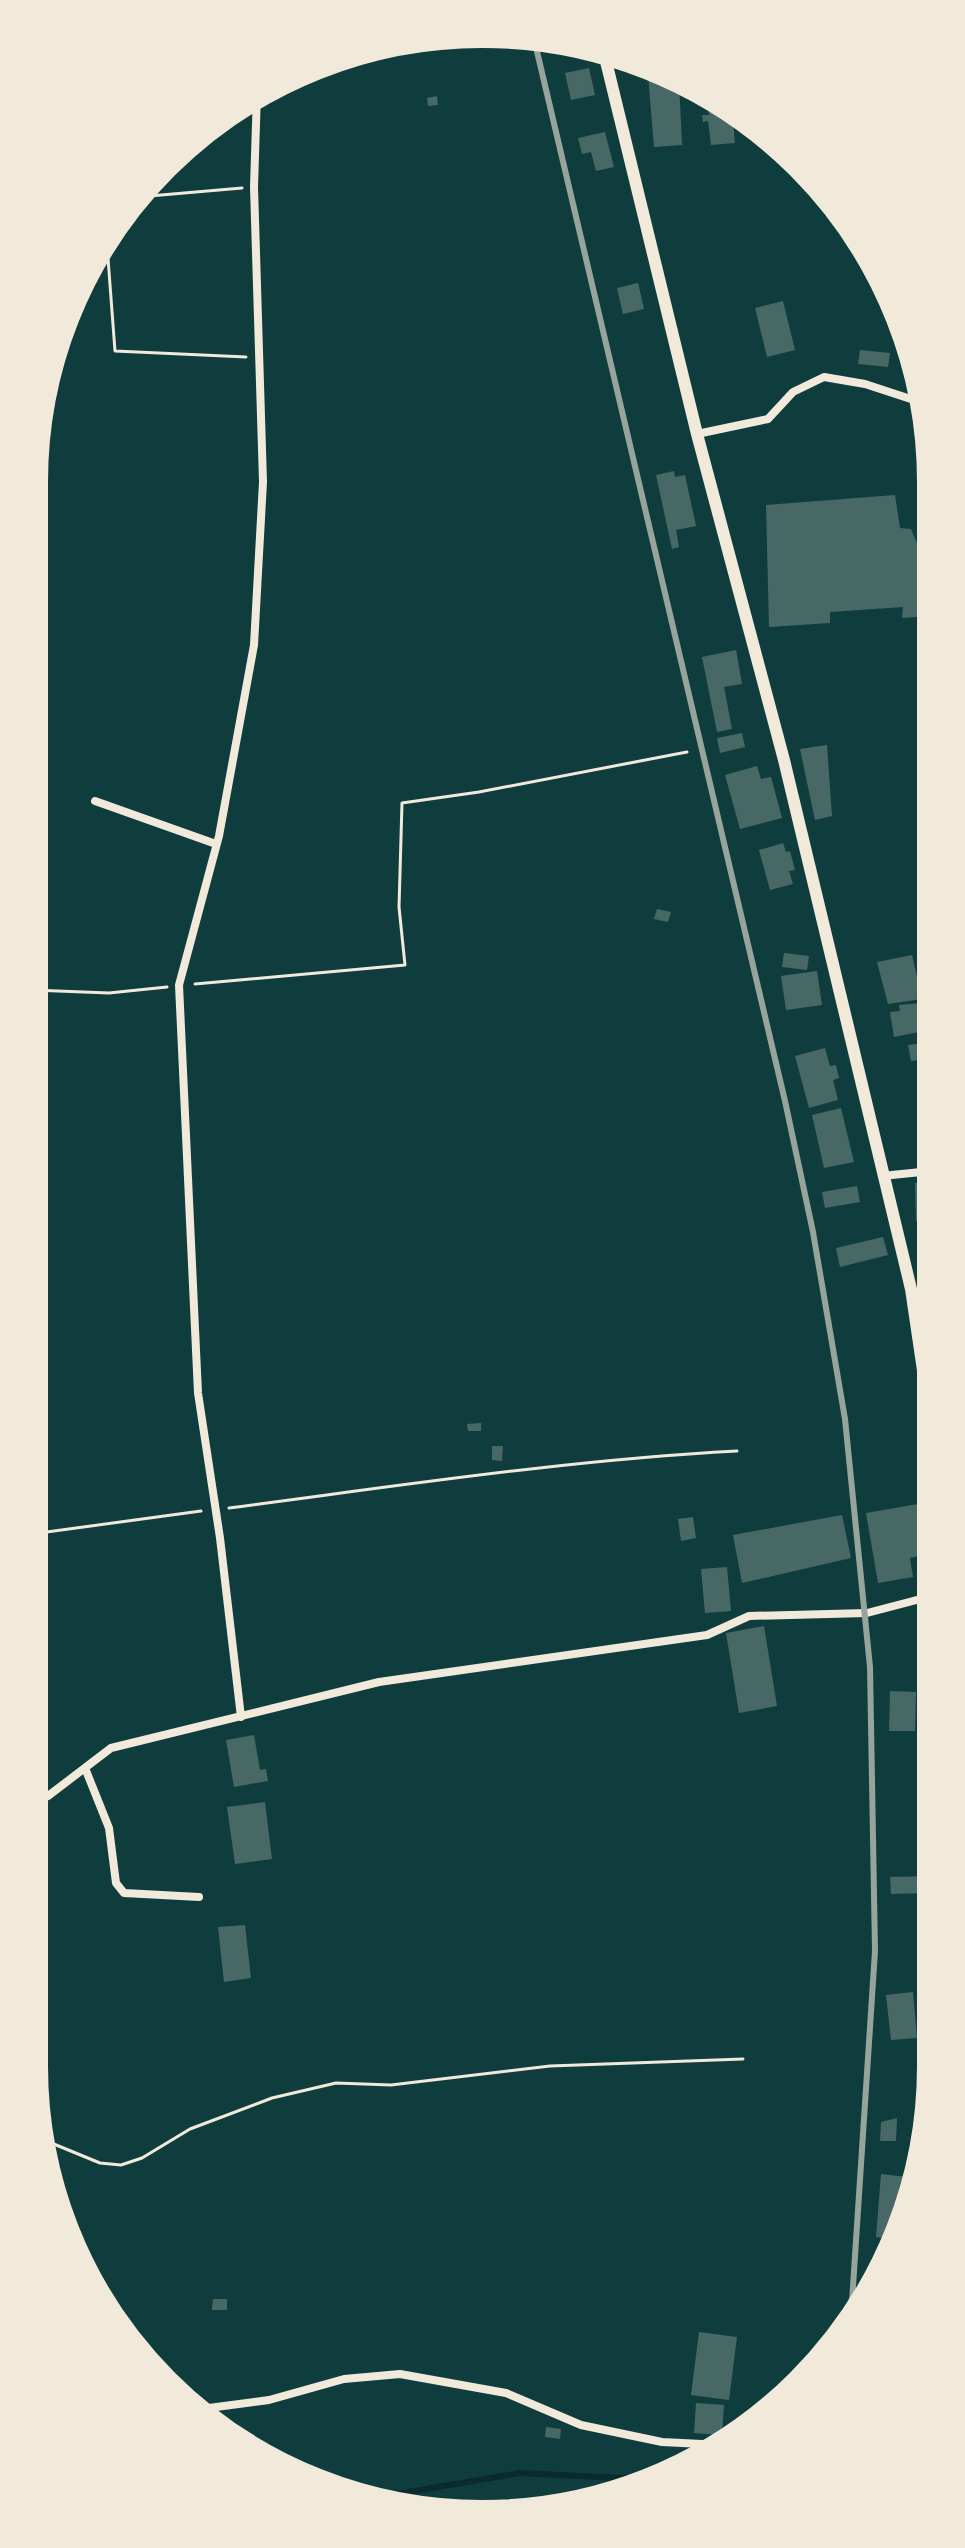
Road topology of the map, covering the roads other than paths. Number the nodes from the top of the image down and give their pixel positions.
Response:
1 (607, 64) edge
2 (256, 109) edge
3 (911, 399) edge
4 (697, 434) junction
5 (95, 801) dead end
6 (216, 844) junction
7 (919, 1172) edge
8 (881, 1177) junction
9 (919, 1343) edge
10 (919, 1599) edge
11 (241, 1717) junction
12 (85, 1768) junction
13 (46, 1794) edge
14 (199, 1897) dead end
15 (212, 2408) edge
16 (701, 2444) edge

1 - 4 highway
2 - 6 street
3 - 4 street
4 - 8 highway
5 - 6 street
6 - 11 street
7 - 8 street
8 - 9 highway
10 - 11 street
11 - 12 street
12 - 13 street
12 - 14 street
15 - 16 street

